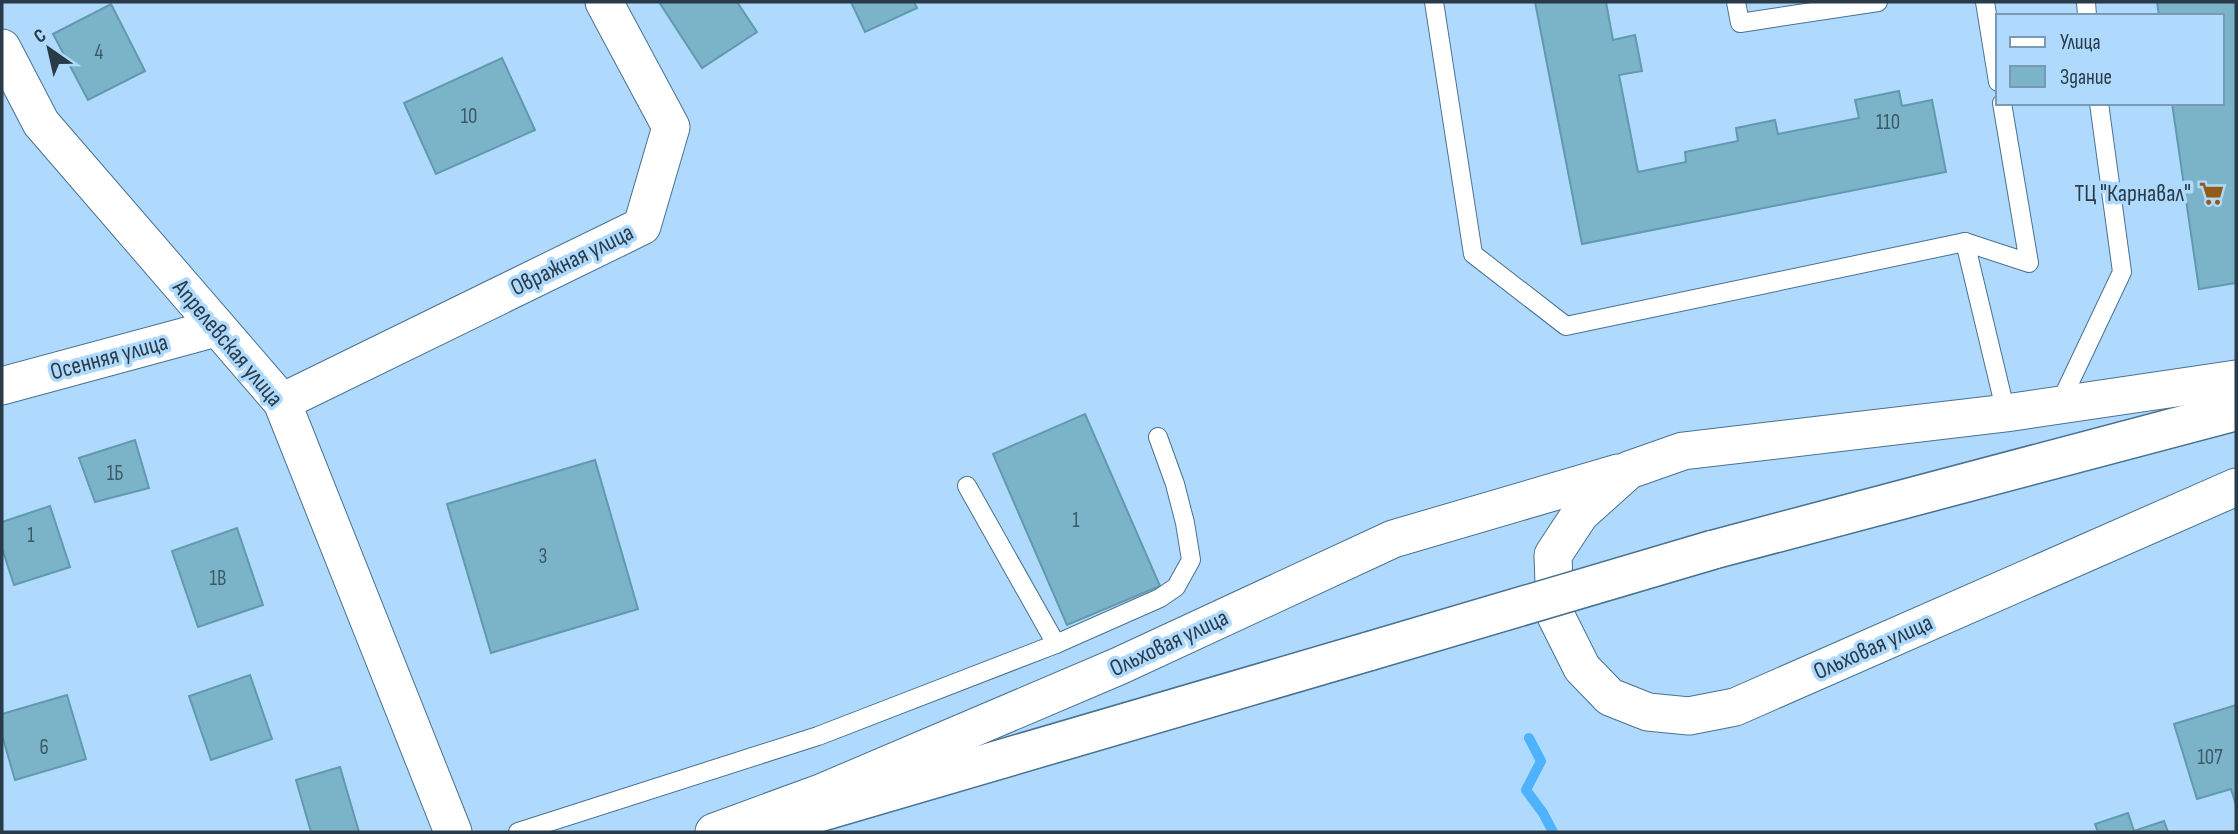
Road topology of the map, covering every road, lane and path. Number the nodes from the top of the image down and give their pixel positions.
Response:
1 (604, 2) edge
2 (1434, 2) edge
3 (1736, 2) edge
4 (1878, 2) edge
5 (1985, 2) edge
6 (2, 48) edge
7 (1996, 70) edge
8 (2002, 105) edge
9 (2099, 105) edge
10 (1965, 242) junction
11 (216, 328) junction
12 (2236, 379) edge
13 (2, 386) edge
14 (282, 402) junction
15 (2059, 405) junction
16 (2236, 411) edge
17 (2006, 413) junction
18 (1157, 437) dead end
19 (1629, 470) junction
20 (967, 486) dead end
21 (2236, 486) edge
22 (1056, 644) junction
23 (453, 832) edge
24 (518, 832) edge
25 (714, 832) edge
26 (752, 832) edge

1 - 14 street, Овражная улица
2 - 10 lane
3 - 4 lane
5 - 7 lane
6 - 11 street, Апрелевская улица
8 - 10 lane
9 - 15 lane
10 - 17 lane
11 - 13 street, Осенняя улица
11 - 14 street, Апрелевская улица
12 - 15 street, Ольховая улица
14 - 23 street, Апрелевская улица
15 - 17 street, Ольховая улица
16 - 26 main road, bridge
17 - 19 street, Ольховая улица
18 - 22 lane
19 - 21 street, Ольховая улица
19 - 25 street, Ольховая улица
20 - 22 lane
22 - 24 lane

